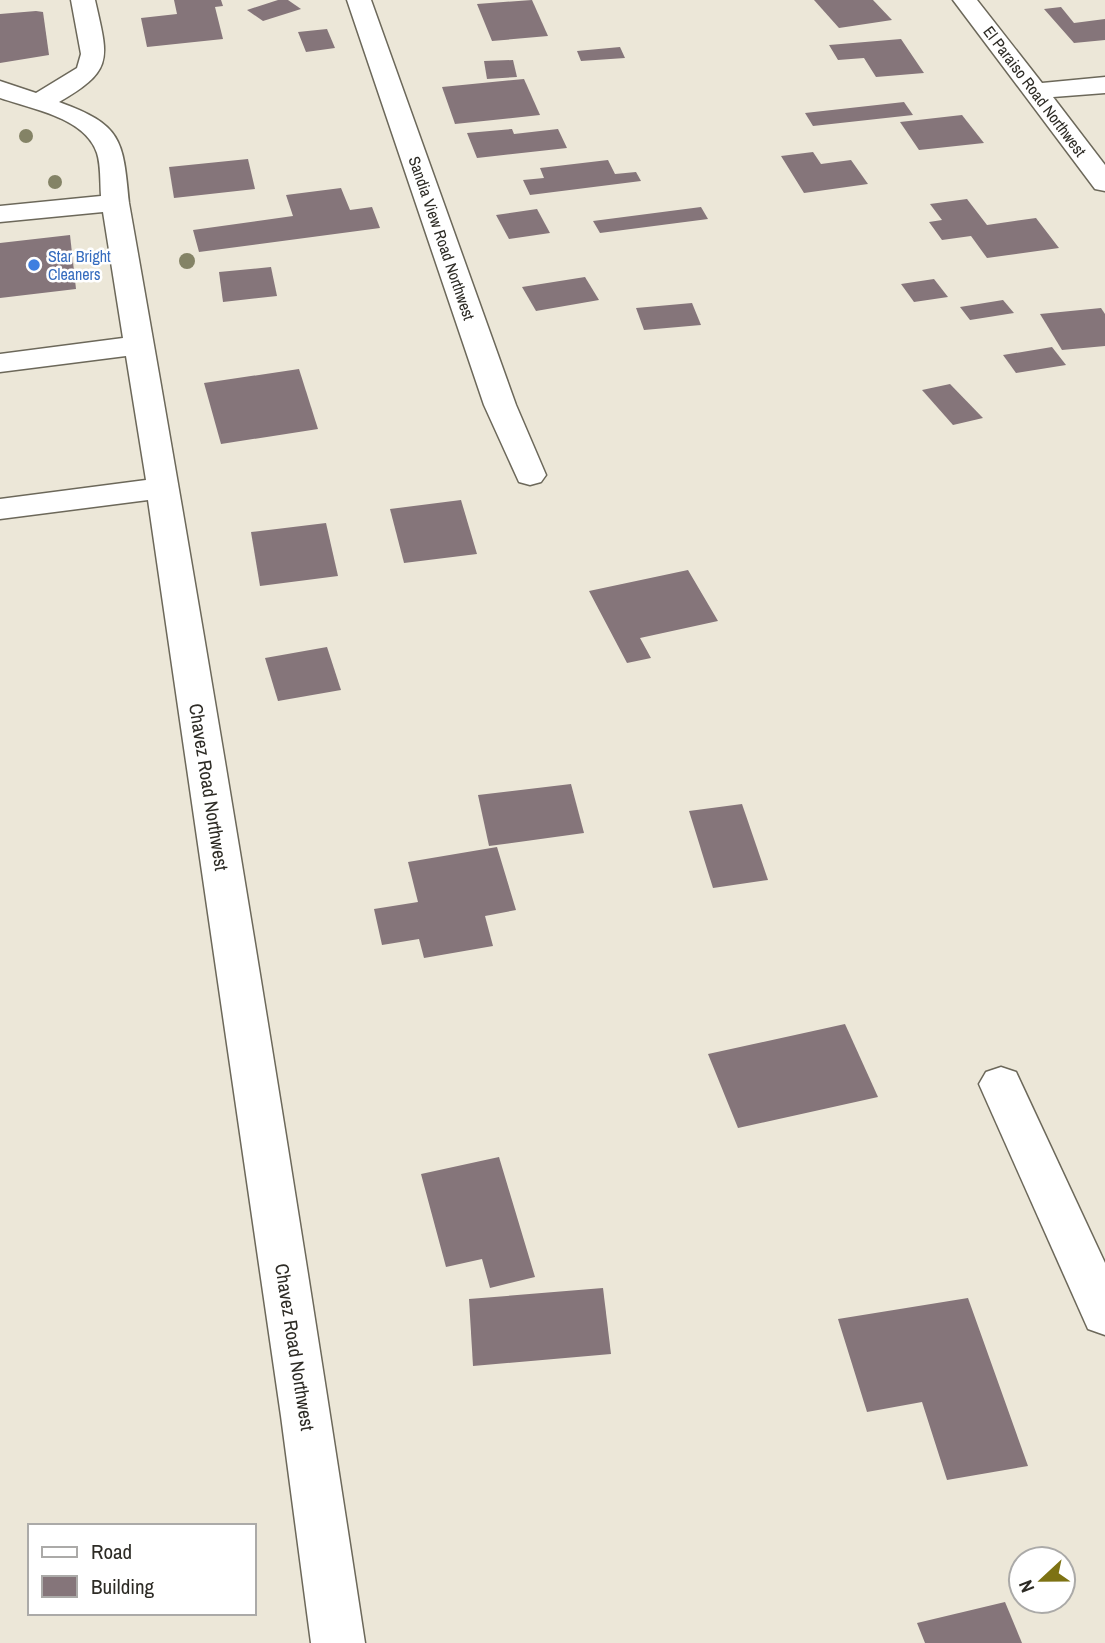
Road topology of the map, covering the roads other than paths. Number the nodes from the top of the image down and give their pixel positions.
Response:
1 (83, 0) edge
2 (359, 0) edge
3 (965, 0) edge
4 (1105, 85) edge
5 (0, 89) edge
6 (1036, 91) junction
7 (39, 102) junction
8 (1105, 183) edge
9 (116, 204) junction
10 (0, 214) edge
11 (139, 345) junction
12 (0, 363) edge
13 (530, 475) dead end
14 (163, 488) junction
15 (0, 509) edge
16 (1001, 1084) dead end
17 (1105, 1314) edge
18 (338, 1643) edge

1 - 7 street
2 - 13 street, Sandia View Road Northwest
3 - 6 street, El Paraiso Road Northwest
4 - 6 street
5 - 7 street
6 - 8 street, El Paraiso Road Northwest
7 - 9 street, Chavez Road Northwest
9 - 10 street
9 - 11 street, Chavez Road Northwest
11 - 12 street
11 - 14 street, Chavez Road Northwest
14 - 15 street
14 - 18 street, Chavez Road Northwest
16 - 17 street

